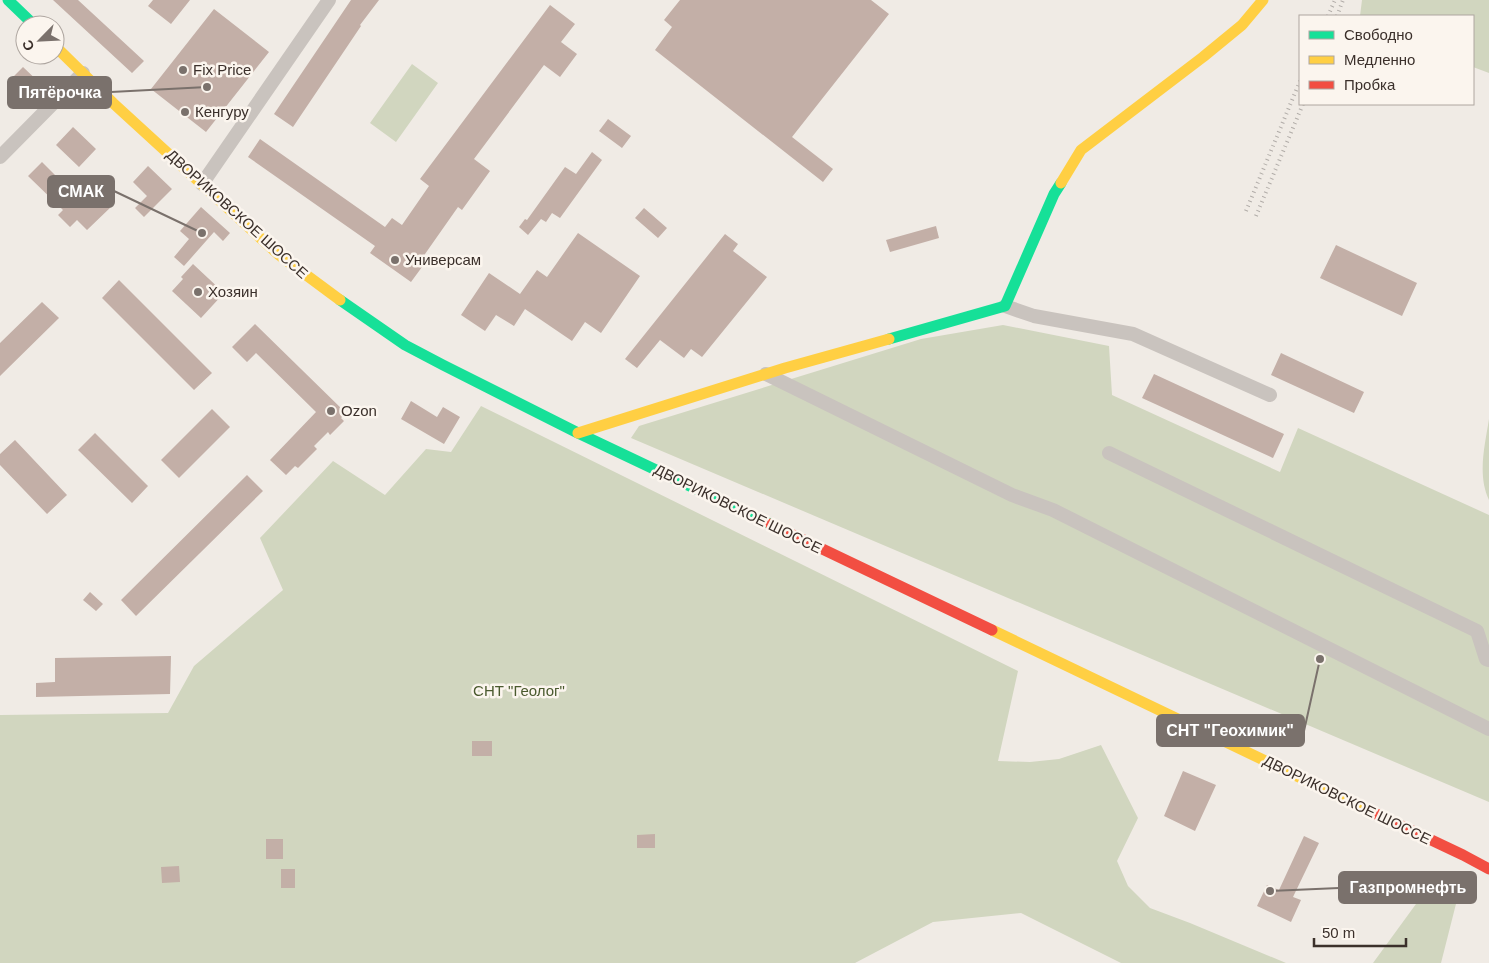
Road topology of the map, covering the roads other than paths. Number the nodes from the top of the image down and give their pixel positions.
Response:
1 (8, 0) edge
2 (330, 0) edge
3 (1263, 0) edge
4 (24, 15) edge
5 (65, 56) edge
6 (83, 73) junction
7 (0, 157) edge
8 (202, 184) junction
9 (1005, 306) junction
10 (766, 374) junction
11 (1270, 395) dead end
12 (578, 432) junction
13 (1109, 453) dead end
14 (1489, 660) edge
15 (1489, 729) edge
16 (1489, 869) edge

1 - 4 main road
2 - 8 street
3 - 9 main road
5 - 6 main road, ДВОРИКОВСКОЕ ШОССЕ
6 - 7 street
6 - 8 main road, ДВОРИКОВСКОЕ ШОССЕ
8 - 12 main road, ДВОРИКОВСКОЕ ШОССЕ
9 - 10 main road
9 - 11 street
10 - 12 main road
10 - 15 street
12 - 16 main road, ДВОРИКОВСКОЕ ШОССЕ
13 - 14 street

